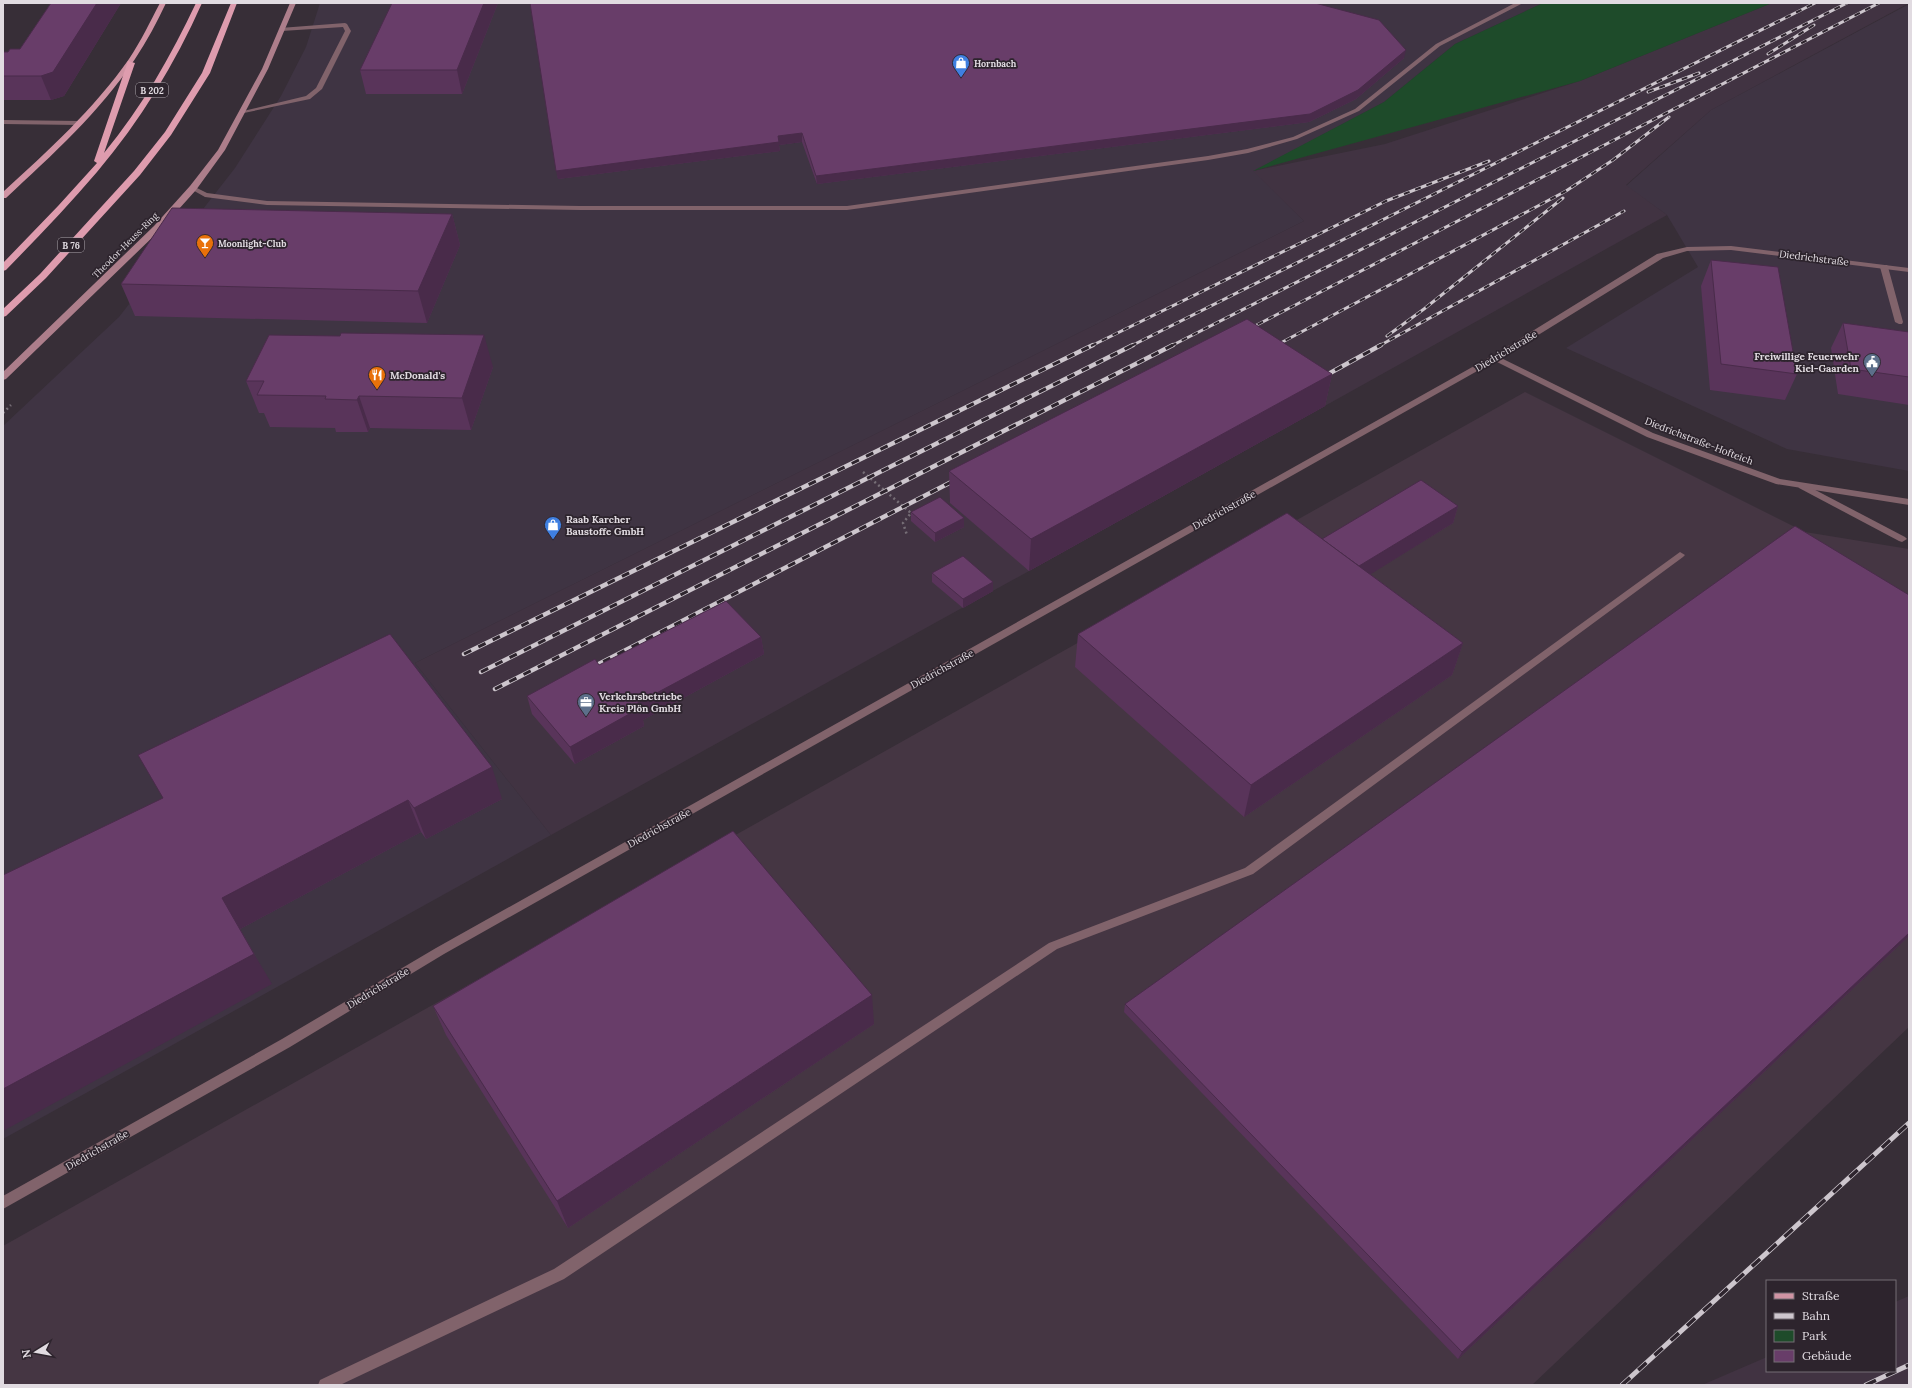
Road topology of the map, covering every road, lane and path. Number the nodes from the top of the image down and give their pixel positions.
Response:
1 (164, 3) edge
2 (199, 3) edge
3 (234, 3) edge
4 (293, 3) edge
5 (1520, 3) edge
6 (282, 29) junction
7 (131, 63) junction
8 (241, 113) junction
9 (3, 122) edge
10 (79, 123) junction
11 (94, 171) junction
12 (193, 188) junction
13 (3, 196) edge
14 (1884, 267) junction
15 (3, 268) edge
16 (1909, 270) edge
17 (3, 314) edge
18 (1899, 322) dead end
19 (1495, 358) junction
20 (3, 377) edge
21 (863, 472) dead end
22 (1802, 486) junction
23 (1909, 502) edge
24 (907, 535) dead end
25 (1902, 538) dead end
26 (1680, 555) dead end
27 (3, 1203) edge
28 (325, 1385) edge

1 - 7 main road
2 - 11 highway, B 202
3 - 17 highway, B 76
4 - 6 main road, Theodor-Heuss-Ring
5 - 12 street
6 - 8 main road, Theodor-Heuss-Ring
6 - 8 street
7 - 10 main road
7 - 11 highway
8 - 12 main road, Theodor-Heuss-Ring
9 - 10 street
10 - 13 main road
11 - 15 highway, B 202
12 - 20 main road, Theodor-Heuss-Ring
14 - 16 street, Diedrichstraße
14 - 18 street
14 - 19 street, Diedrichstraße
19 - 22 street, Diedrichstraße-Hofteich
19 - 27 street, Diedrichstraße
21 - 24 path
22 - 23 street, Diedrichstraße-Hofteich
22 - 25 street
26 - 28 street

